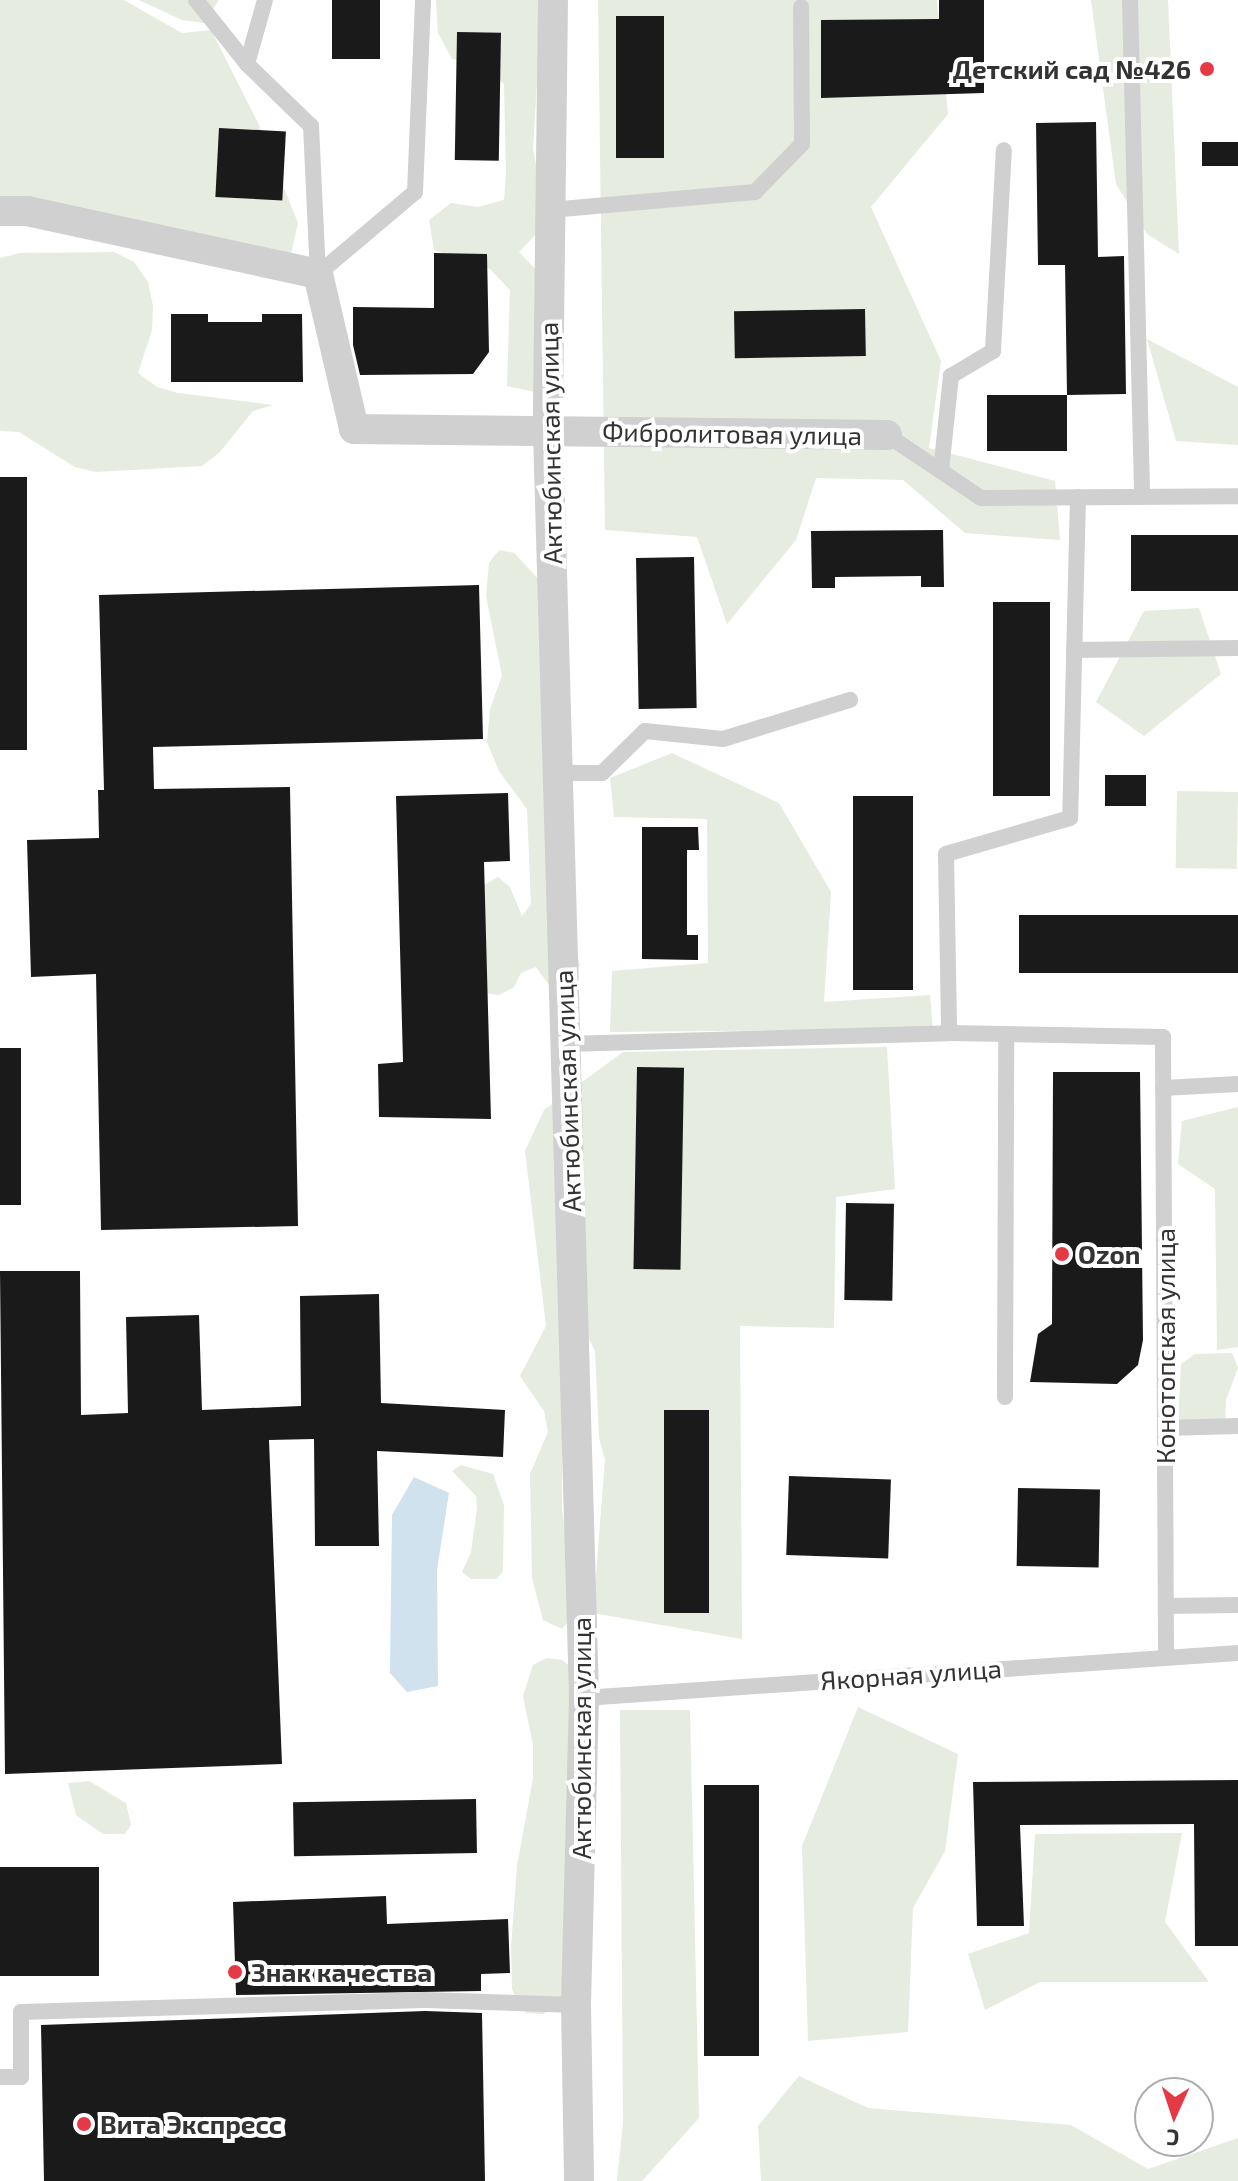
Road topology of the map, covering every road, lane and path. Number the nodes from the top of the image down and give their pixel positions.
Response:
1 (196, 0) edge
2 (265, 0) edge
3 (423, 0) edge
4 (553, 0) edge
5 (1130, 0) edge
6 (801, 7) dead end
7 (247, 64) junction
8 (1004, 150) dead end
9 (550, 210) junction
10 (0, 211) edge
11 (318, 274) junction
12 (548, 431) junction
13 (887, 435) joint
14 (941, 471) junction
15 (1238, 496) edge
16 (1078, 497) junction
17 (1142, 497) junction
18 (1238, 648) edge
19 (1074, 650) junction
20 (850, 700) dead end
21 (558, 773) junction
22 (949, 1033) junction
23 (1006, 1035) junction
24 (565, 1044) junction
25 (1238, 1084) edge
26 (1163, 1088) junction
27 (1005, 1397) dead end
28 (1238, 1426) edge
29 (1165, 1428) junction
30 (1238, 1605) edge
31 (1166, 1606) junction
32 (1238, 1653) edge
33 (1166, 1654) junction
34 (584, 1698) junction
35 (576, 2005) junction
36 (0, 2077) edge
37 (579, 2181) edge

1 - 7 lane
2 - 7 lane
3 - 11 lane
4 - 9 street, Актюбинская улица
5 - 17 lane
6 - 9 lane
7 - 11 lane
8 - 14 lane
9 - 12 street, Актюбинская улица
10 - 11 street
11 - 12 street, Фибролитовая улица
12 - 13 street, Фибролитовая улица
12 - 21 street, Актюбинская улица
13 - 14 lane, Фибролитовая улица
14 - 16 lane, Фибролитовая улица
15 - 17 lane, Фибролитовая улица
16 - 17 lane, Фибролитовая улица
16 - 19 lane
18 - 19 lane
19 - 22 lane
20 - 21 lane
21 - 24 street, Актюбинская улица
22 - 23 lane
22 - 24 lane
23 - 26 lane, Конотопская улица
23 - 27 lane
24 - 34 street, Актюбинская улица
25 - 26 lane
26 - 29 lane, Конотопская улица
28 - 29 lane
29 - 31 lane, Конотопская улица
30 - 31 lane
31 - 33 lane, Конотопская улица
32 - 33 lane, Якорная улица
33 - 34 lane, Якорная улица
34 - 35 street, Актюбинская улица
35 - 36 lane
35 - 37 street, Актюбинская улица

